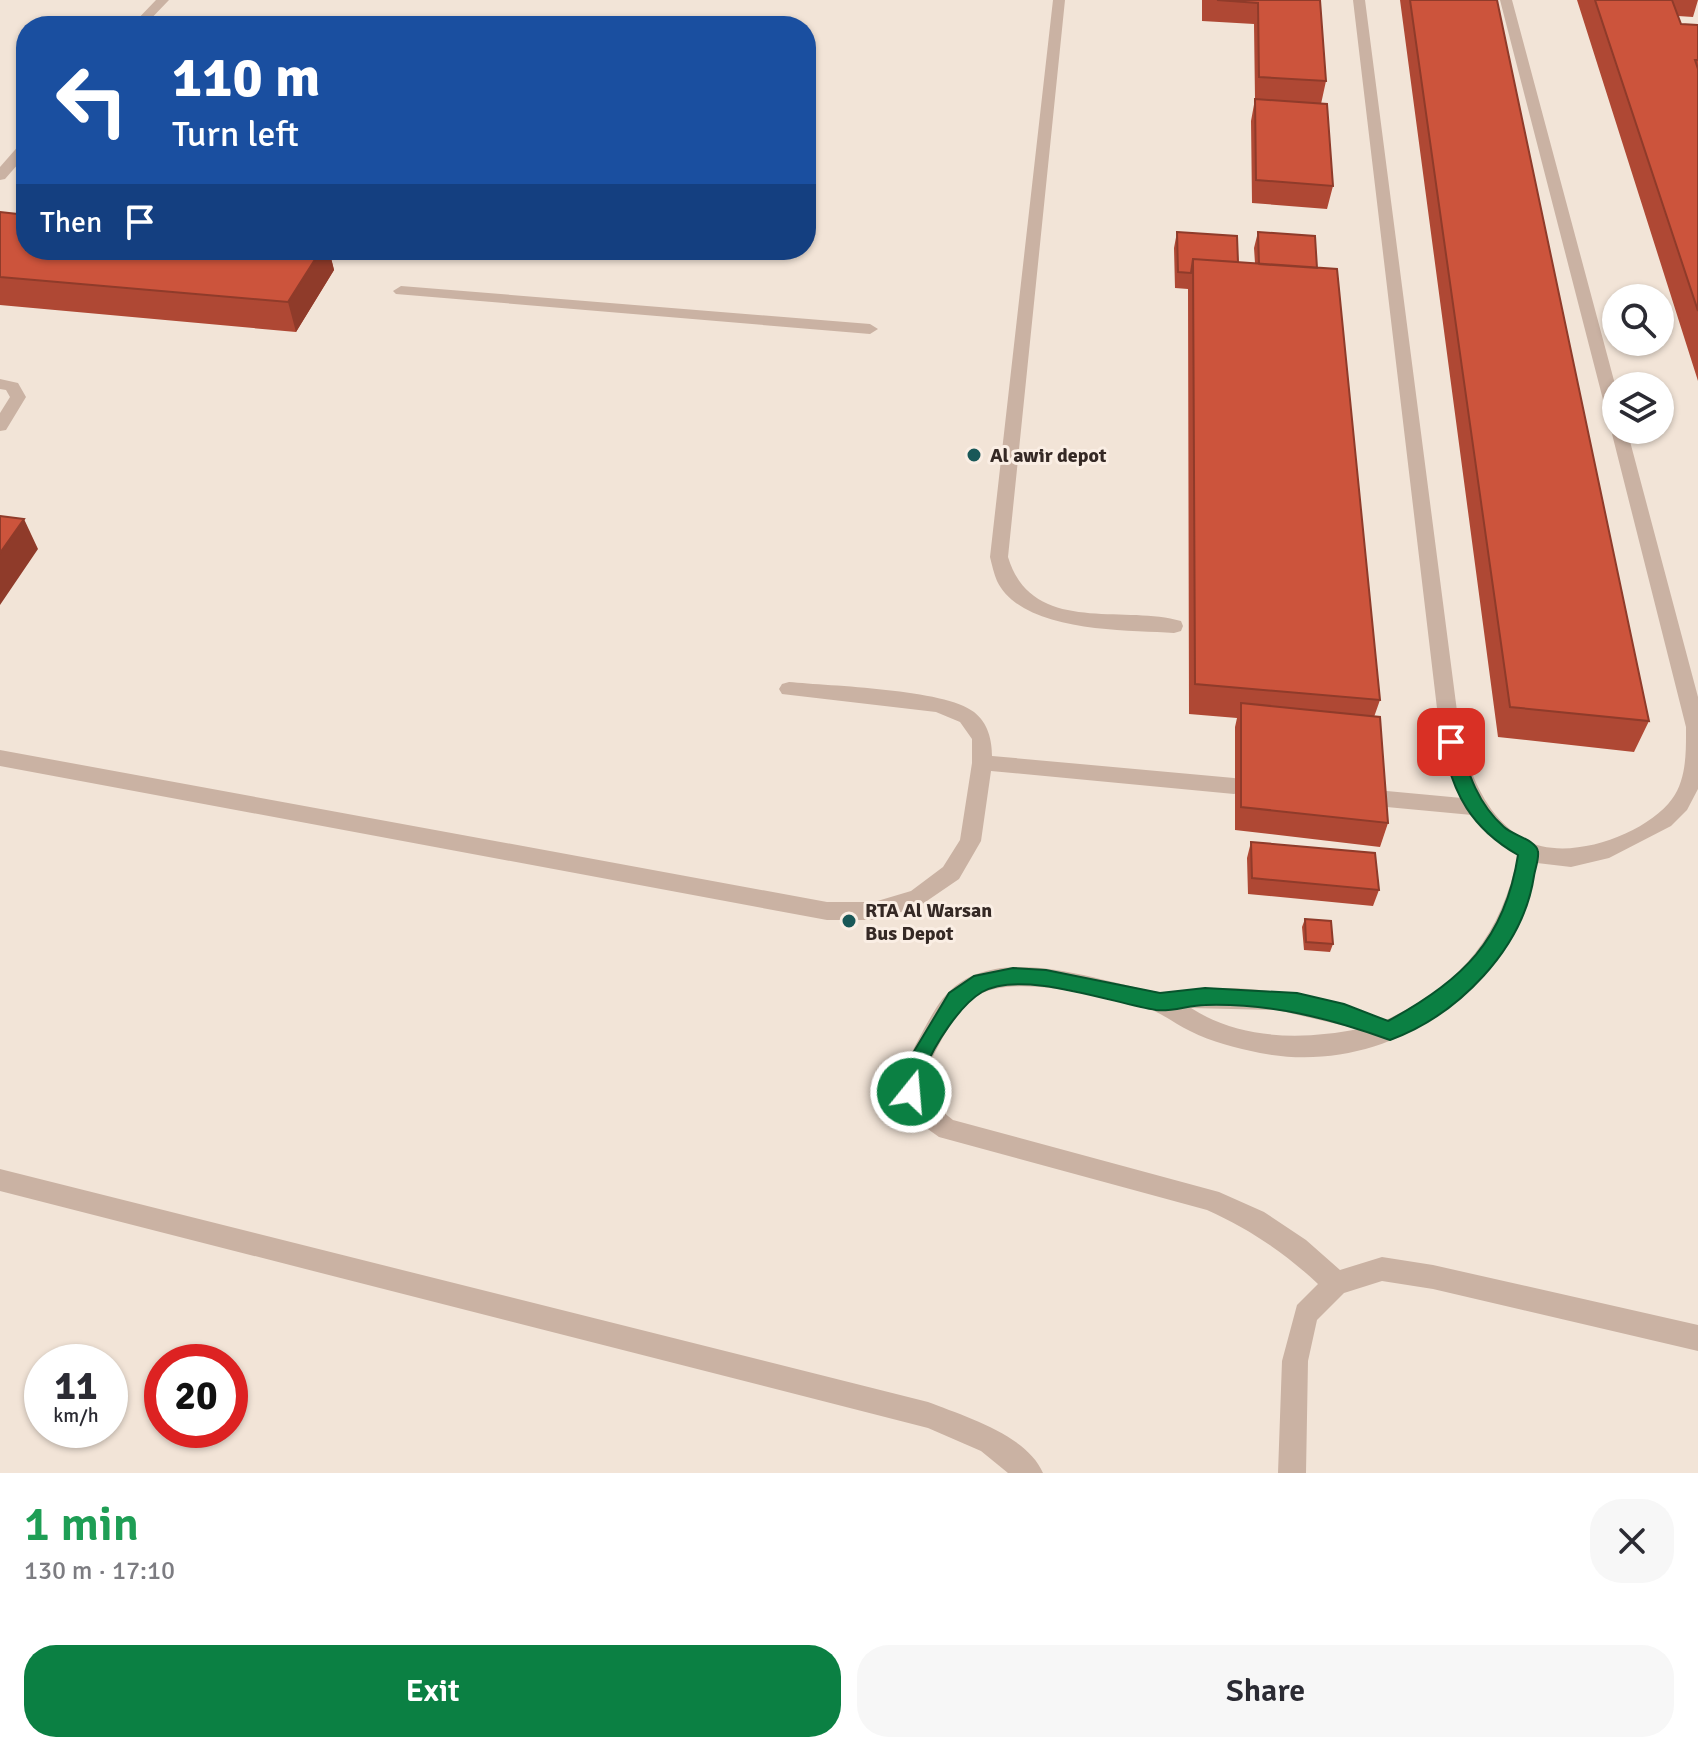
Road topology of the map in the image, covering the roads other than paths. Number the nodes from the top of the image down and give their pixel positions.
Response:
1 (163, 0) edge
2 (1059, 0) edge
3 (1359, 0) edge
4 (1506, 0) edge
5 (147, 16) edge
6 (16, 158) edge
7 (0, 176) edge
8 (401, 291) dead end
9 (870, 329) dead end
10 (1604, 372) edge
11 (0, 384) edge
12 (0, 426) edge
13 (1623, 444) edge
14 (1174, 626) dead end
15 (789, 689) dead end
16 (0, 758) edge
17 (982, 763) junction
18 (1234, 786) dead end
19 (1376, 798) edge
20 (1475, 807) junction
21 (1529, 851) junction
22 (1160, 1002) junction
23 (1390, 1031) junction
24 (0, 1180) edge
25 (1336, 1283) junction
26 (1698, 1338) edge
27 (1029, 1473) edge
28 (1292, 1473) edge

1 - 5 lane
2 - 14 lane
3 - 20 lane
4 - 10 lane
6 - 7 lane
8 - 9 lane
11 - 12 lane
13 - 21 lane
15 - 17 lane
16 - 17 lane
17 - 18 lane
19 - 20 lane
20 - 21 lane
21 - 23 lane
22 - 23 lane
22 - 23 lane
22 - 25 lane
24 - 27 lane
25 - 26 lane
25 - 28 lane

